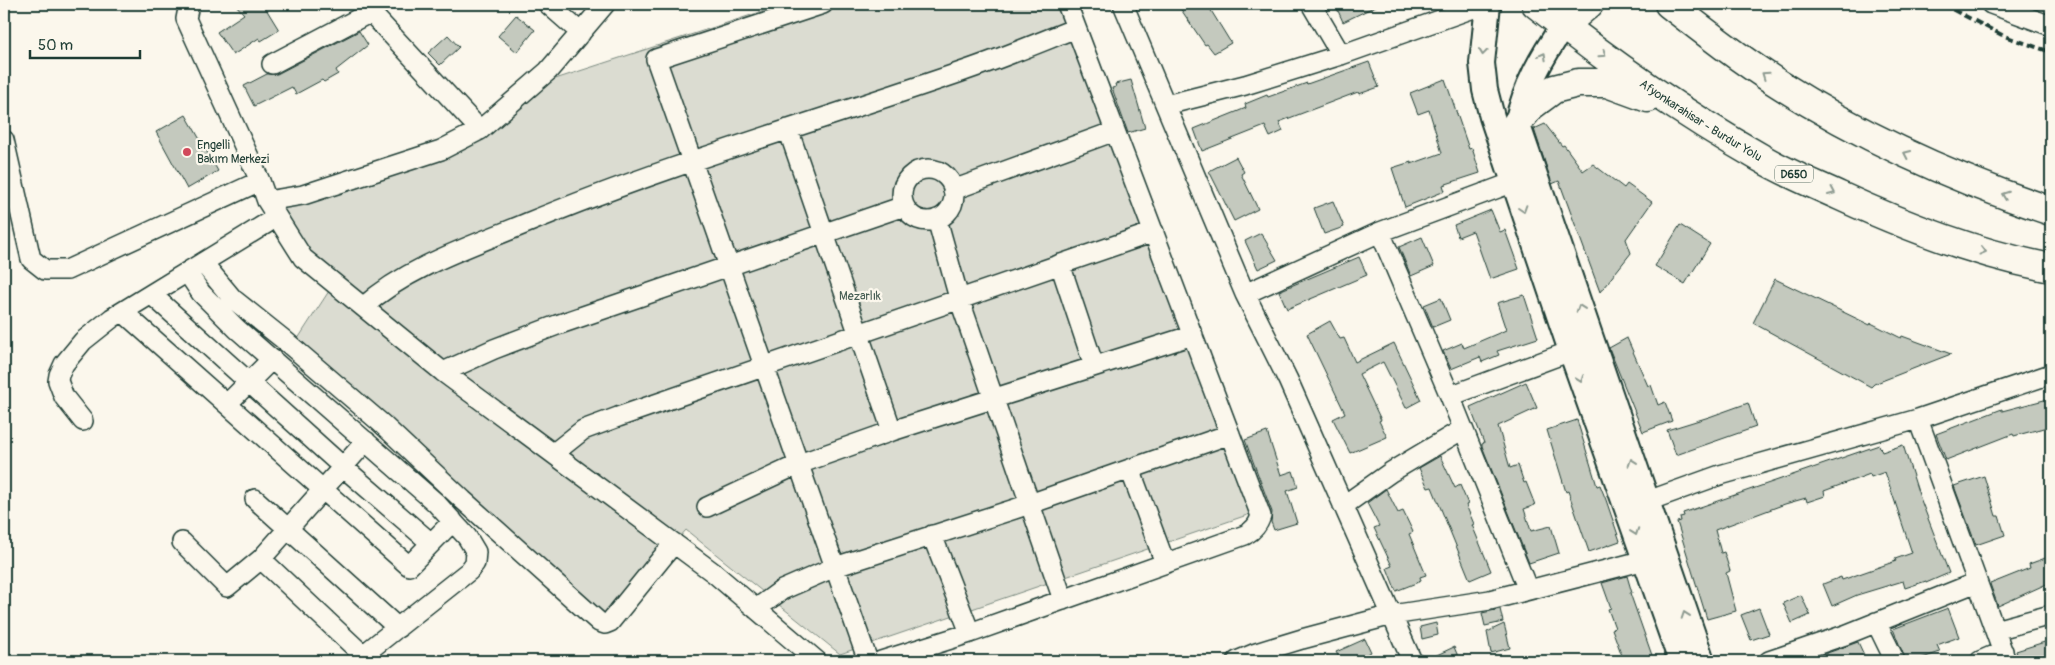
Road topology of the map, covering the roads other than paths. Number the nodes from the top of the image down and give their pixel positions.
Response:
1 (189, 4) edge
2 (548, 4) edge
3 (605, 4) edge
4 (823, 4) edge
5 (1067, 4) edge
6 (1123, 4) edge
7 (1311, 4) edge
8 (1486, 4) edge
9 (1536, 4) edge
10 (1589, 4) edge
11 (1669, 4) edge
12 (1991, 4) edge
13 (367, 8) edge
14 (1449, 10) edge
15 (1563, 26) junction
16 (2051, 26) edge
17 (1076, 28) junction
18 (581, 33) junction
19 (1341, 55) junction
20 (272, 64) dead end
21 (1166, 105) junction
22 (1680, 109) junction
23 (1517, 123) junction
24 (788, 129) junction
25 (480, 130) junction
26 (1115, 131) junction
27 (4, 140) edge
28 (692, 161) junction
29 (260, 181) junction
30 (1514, 182) junction
31 (954, 190) junction
32 (904, 206) junction
33 (272, 209) junction
34 (2051, 211) edge
35 (937, 219) junction
36 (1154, 232) junction
37 (1380, 232) junction
38 (824, 234) junction
39 (1060, 264) junction
40 (729, 266) junction
41 (195, 267) junction
42 (2051, 268) edge
43 (151, 294) junction
44 (1245, 294) junction
45 (958, 298) junction
46 (363, 307) junction
47 (123, 312) junction
48 (858, 333) junction
49 (1193, 335) junction
50 (1570, 352) junction
51 (272, 359) junction
52 (764, 366) junction
53 (1094, 366) junction
54 (443, 372) junction
55 (2051, 374) edge
56 (250, 383) junction
57 (1450, 396) junction
58 (994, 398) junction
59 (227, 404) junction
60 (1918, 419) junction
61 (83, 421) dead end
62 (1463, 429) junction
63 (892, 431) junction
64 (1230, 434) junction
65 (366, 441) junction
66 (554, 453) junction
67 (799, 464) junction
68 (343, 467) junction
69 (1130, 469) junction
70 (323, 489) junction
71 (255, 499) dead end
72 (1646, 502) junction
73 (1030, 504) junction
74 (1343, 506) junction
75 (707, 507) dead end
76 (453, 521) junction
77 (288, 528) junction
78 (932, 535) junction
79 (182, 542) dead end
80 (431, 543) junction
81 (674, 543) junction
82 (261, 559) junction
83 (1645, 560) junction
84 (1165, 564) junction
85 (835, 567) junction
86 (1977, 582) junction
87 (1528, 590) junction
88 (1063, 600) junction
89 (756, 609) junction
90 (1392, 615) junction
91 (2051, 615) edge
92 (1876, 622) junction
93 (398, 628) junction
94 (1995, 630) junction
95 (970, 633) junction
96 (2004, 656) edge
97 (1258, 657) edge
98 (817, 661) edge
99 (868, 661) edge
100 (882, 661) edge
101 (1237, 661) edge
102 (1412, 661) edge
103 (1681, 661) edge
104 (1702, 661) edge
105 (1769, 661) edge
106 (1895, 661) edge
107 (1980, 661) edge

1 - 29 street
2 - 18 street
3 - 18 street
4 - 28 street
5 - 17 street
6 - 21 street
7 - 19 street
8 - 14 street
8 -> 30 main road
9 - 15 highway, Afyonkarahisar - Burdur Yolu / D650
10 - 15 highway
34 -> 11 highway
12 - 16 street
13 - 20 street
13 - 25 street
14 - 19 street
15 -> 22 highway, Afyonkarahisar - Burdur Yolu / D650
23 -> 15 main road
17 - 24 street
17 - 26 street
18 - 25 street
19 - 21 street
21 - 44 street
22 - 23 highway
22 -> 42 highway, Afyonkarahisar - Burdur Yolu / D650
72 -> 23 main road
24 - 28 street
24 - 38 street
25 - 33 street
26 - 31 street
26 - 36 street
27 - 29 street
28 - 40 street
28 - 46 street
29 - 33 street
30 - 37 street
30 -> 50 main road
31 - 32 street
31 - 35 street
32 - 35 street
32 - 38 street
33 - 41 street
33 - 46 street
35 - 45 street
36 - 39 street
36 - 49 street
37 - 44 street
37 - 57 street
38 - 40 street
38 - 48 street
39 - 45 street
39 - 53 street
40 - 52 street
40 - 54 street
41 - 43 street
41 - 51 street
41 - 81 street
43 - 47 street
43 - 56 street
44 - 74 street
45 - 48 street
45 - 58 street
46 - 54 street
47 - 59 street
47 - 61 street
48 - 52 street
48 - 63 street
49 - 53 street
49 - 64 street
50 - 57 street
50 -> 83 main road
51 - 56 street
51 - 65 street
52 - 66 street
52 - 67 street
53 - 58 street
54 - 66 street
55 - 60 street
56 - 59 street
56 - 68 street
57 - 62 street
58 - 63 street
58 - 73 street
59 - 70 street
60 - 72 street
60 - 86 street
62 - 74 street
62 - 87 street
63 - 67 street
64 - 69 street
64 - 84 street
65 - 68 street
65 - 76 street
66 - 81 street
67 - 75 street
67 - 85 street
68 - 70 street
68 - 80 street
69 - 73 street
69 - 84 street
70 - 77 street
70 - 80 street
71 - 77 street
104 -> 72 main road
73 - 78 street
73 - 88 street
74 - 90 street
76 - 80 street
76 - 93 street
77 - 82 street
77 - 93 street
78 - 85 street
78 - 95 street
79 - 82 street
81 - 89 street
82 - 93 street
83 - 87 street
83 - 103 main road
84 - 88 street
85 - 89 street
85 - 99 street
86 - 92 street
86 - 94 street
87 - 90 street
88 - 95 street
89 - 98 street
90 - 97 street
90 - 102 street
91 - 94 street
92 - 105 street
92 - 106 street
94 - 96 street
95 - 100 street
96 - 107 street
97 - 101 street

